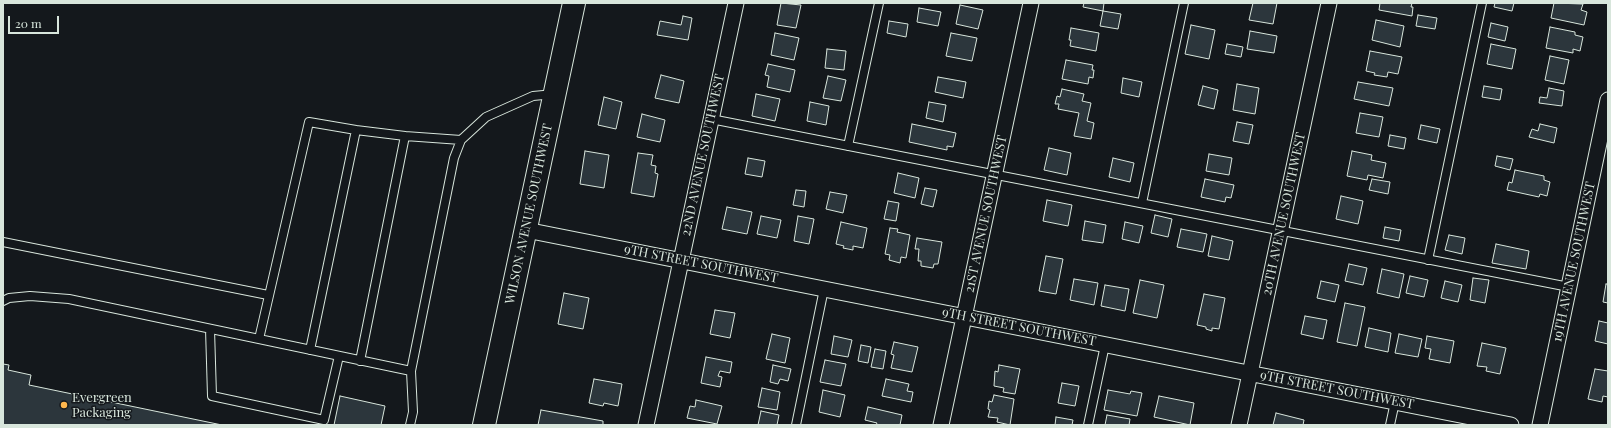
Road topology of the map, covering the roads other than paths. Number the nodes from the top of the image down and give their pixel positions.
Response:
1 (574, 3) edge
2 (736, 3) edge
3 (879, 3) edge
4 (1031, 3) edge
5 (1184, 3) edge
6 (1328, 3) edge
7 (1482, 3) edge
8 (555, 94) junction
9 (1608, 100) edge
10 (711, 119) junction
11 (356, 130) junction
12 (405, 136) junction
13 (461, 140) junction
14 (848, 146) junction
15 (994, 175) junction
16 (1142, 203) junction
17 (526, 230) junction
18 (1280, 231) junction
19 (3, 242) edge
20 (681, 260) junction
21 (1428, 260) junction
22 (1569, 287) junction
23 (824, 289) junction
24 (268, 295) junction
25 (3, 301) edge
26 (964, 317) junction
27 (210, 329) junction
28 (258, 339) junction
29 (1105, 345) junction
30 (310, 350) junction
31 (339, 356) junction
32 (360, 360) junction
33 (411, 371) junction
34 (1250, 373) junction
35 (1395, 402) junction
36 (410, 425) edge
37 (484, 425) edge
38 (646, 425) edge
39 (796, 425) edge
40 (941, 425) edge
41 (1088, 425) edge
42 (1239, 425) edge
43 (1390, 425) edge
44 (1511, 425) edge
45 (1540, 425) edge

1 - 8 main road, WILSON AVENUE SOUTHWEST
2 - 10 street, 22ND AVENUE SOUTHWEST
3 - 14 lane
4 - 15 street, 21ST AVENUE SOUTHWEST
5 - 16 lane
6 - 18 street, 20TH AVENUE SOUTHWEST
7 - 21 lane
8 - 13 lane
8 - 17 main road, WILSON AVENUE SOUTHWEST
9 - 22 street, 19TH AVENUE SOUTHWEST
10 - 14 lane
10 - 20 street, 22ND AVENUE SOUTHWEST
11 - 12 lane
11 - 24 lane
11 - 30 lane
12 - 13 lane
12 - 32 lane
13 - 33 lane
14 - 15 lane
15 - 16 lane
15 - 26 street, 21ST AVENUE SOUTHWEST
16 - 18 lane
17 - 20 street, 9TH STREET SOUTHWEST
17 - 37 main road, WILSON AVENUE SOUTHWEST
18 - 21 lane
18 - 34 street, 20TH AVENUE SOUTHWEST
19 - 24 lane
20 - 23 street, 9TH STREET SOUTHWEST
20 - 38 street, 22ND AVENUE SOUTHWEST
21 - 22 lane
22 - 45 street, 19TH AVENUE SOUTHWEST
23 - 26 street, 9TH STREET SOUTHWEST
23 - 39 lane
24 - 28 lane
25 - 27 lane
26 - 29 street, 9TH STREET SOUTHWEST
26 - 40 street, 21ST AVENUE SOUTHWEST
27 - 28 lane
27 - 31 lane
28 - 30 lane
29 - 34 street, 9TH STREET SOUTHWEST
29 - 41 lane
30 - 31 lane
31 - 32 lane
32 - 33 lane
33 - 36 lane
34 - 35 street, 9TH STREET SOUTHWEST
34 - 42 street, 20TH AVENUE SOUTHWEST
35 - 43 lane
35 - 44 street, 9TH STREET SOUTHWEST

